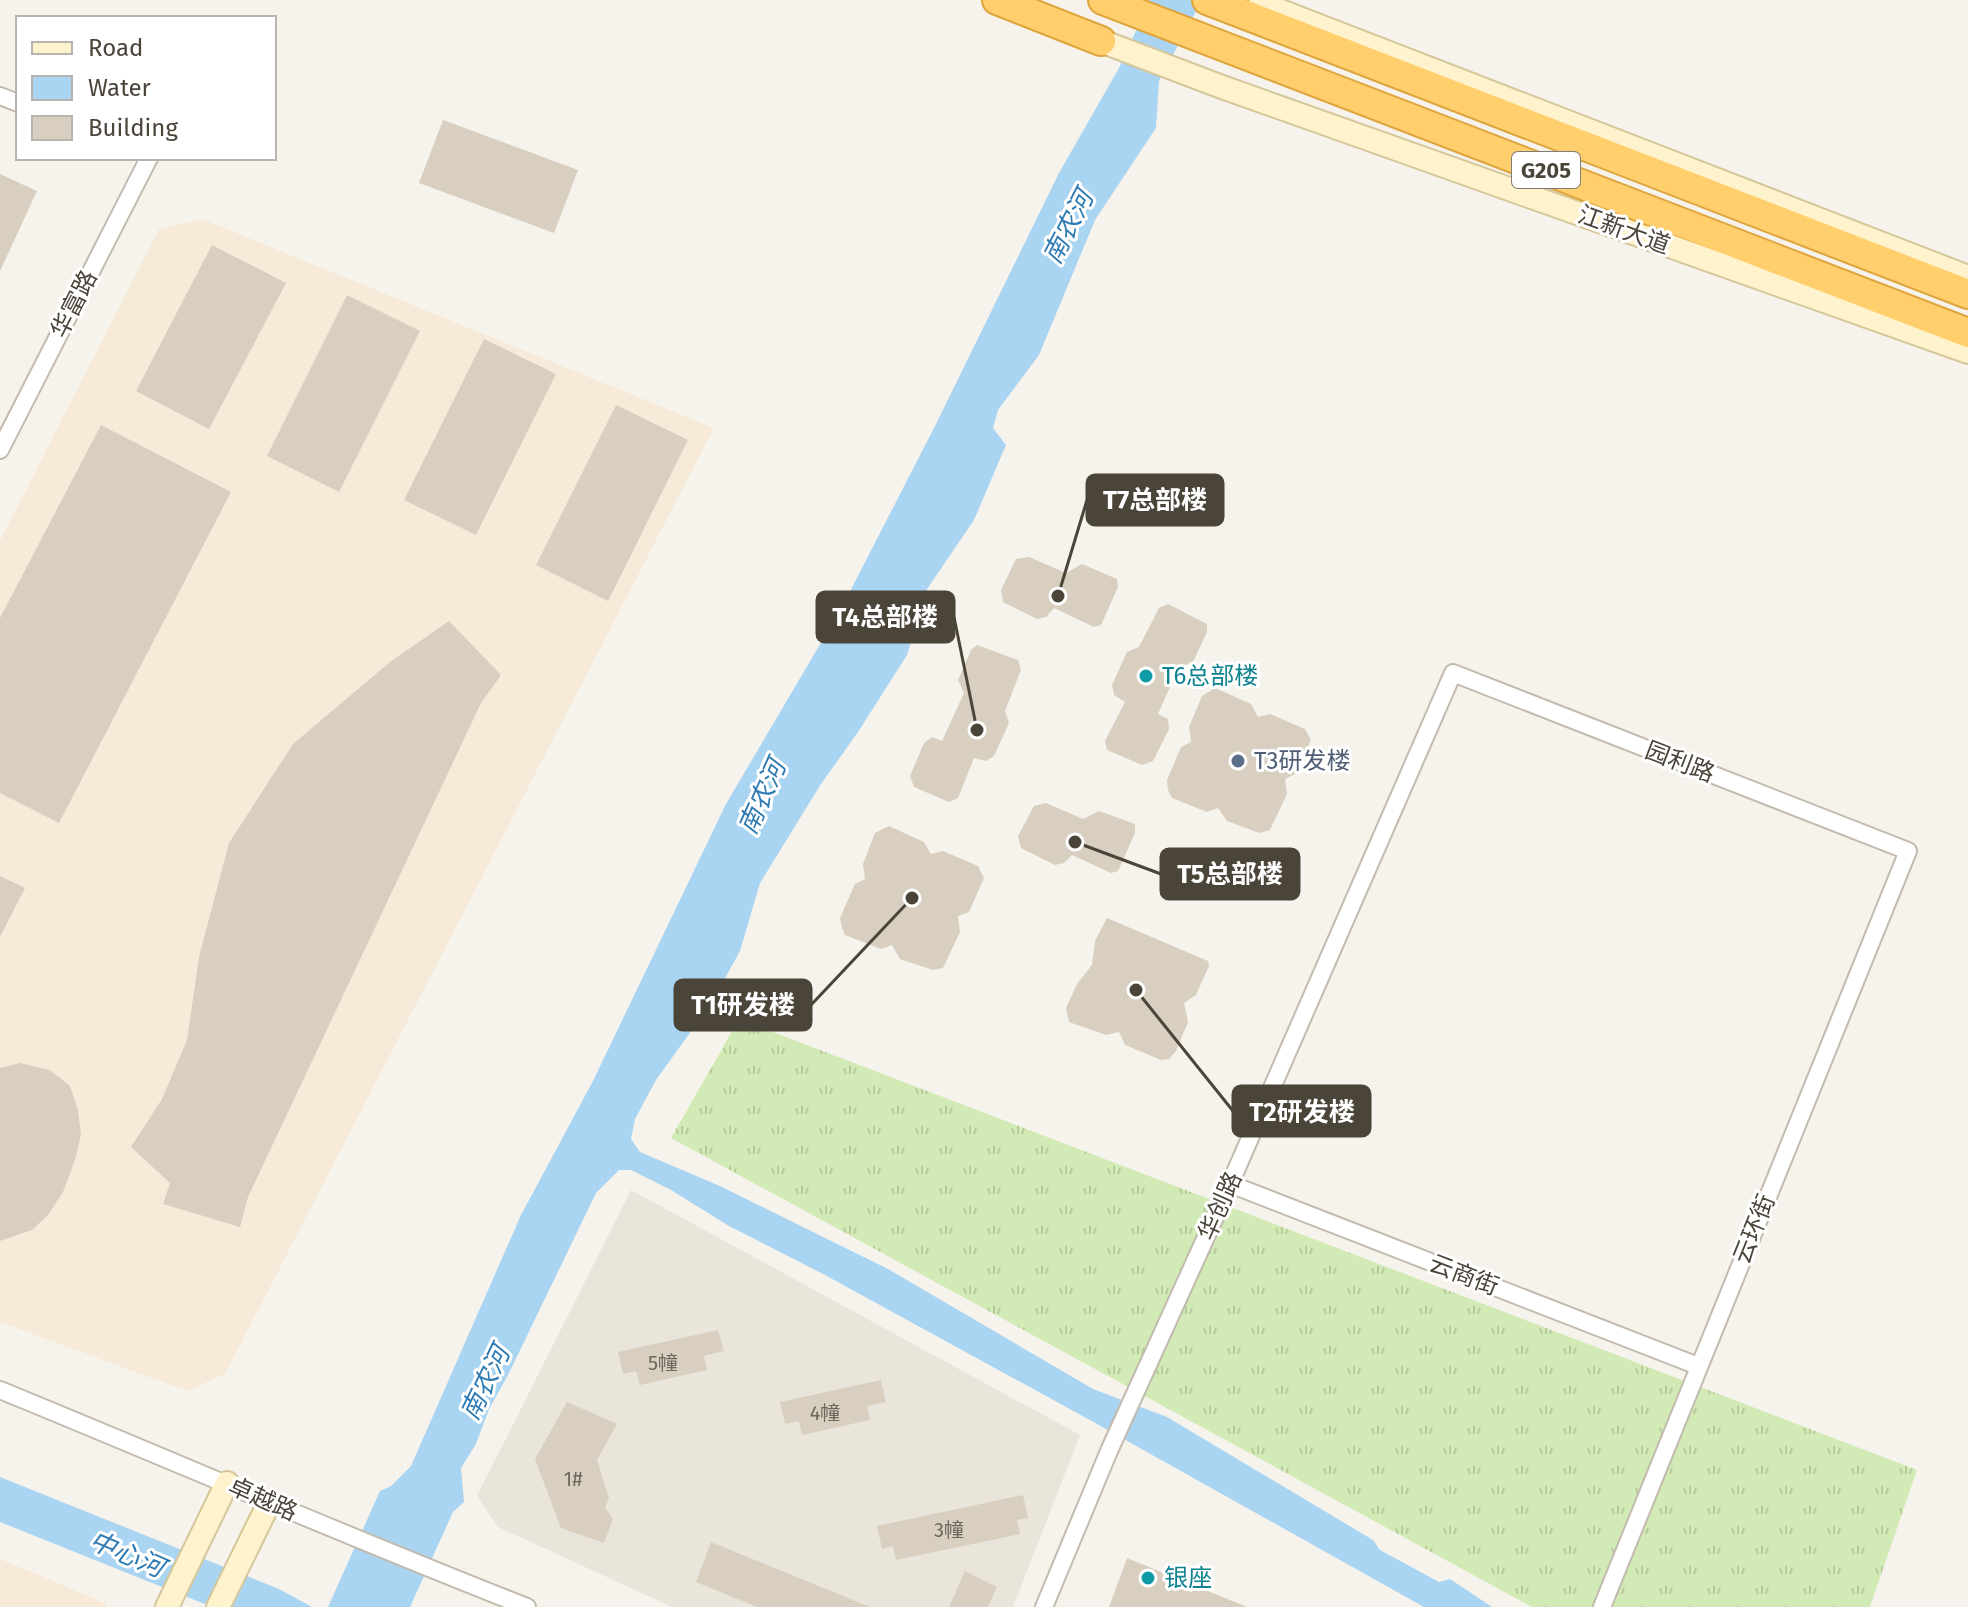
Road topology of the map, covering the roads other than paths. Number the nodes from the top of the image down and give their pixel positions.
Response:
1 (997, 0) edge
2 (1094, 0) edge
3 (1207, 0) edge
4 (1257, 1) edge
5 (1113, 4) edge
6 (1101, 41) joint
7 (148, 160) edge
8 (1968, 277) edge
9 (1968, 294) edge
10 (1968, 333) edge
11 (1968, 352) edge
12 (0, 450) edge
13 (1453, 673) joint
14 (1908, 851) joint
15 (1230, 1184) junction
16 (1698, 1366) junction
17 (0, 1390) edge
18 (227, 1483) junction
19 (270, 1501) junction
20 (167, 1607) edge
21 (218, 1607) edge
22 (527, 1607) edge
23 (1044, 1607) edge
24 (1602, 1607) edge

1 - 6 highway
2 - 5 highway, 江新大道
3 - 9 highway, G205
4 - 8 street
5 - 10 highway, 江新大道 / G205
6 - 11 street, 江新大道
7 - 12 street, 华富路
13 - 14 street, 园利路
13 - 15 street, 华创路
14 - 16 street, 云环街
15 - 16 street, 云商街
15 - 23 street, 华创路
16 - 24 street, 云环街
17 - 18 street, 卓越路
18 - 19 street, 卓越路
18 - 20 street
19 - 21 street
19 - 22 street, 卓越路

